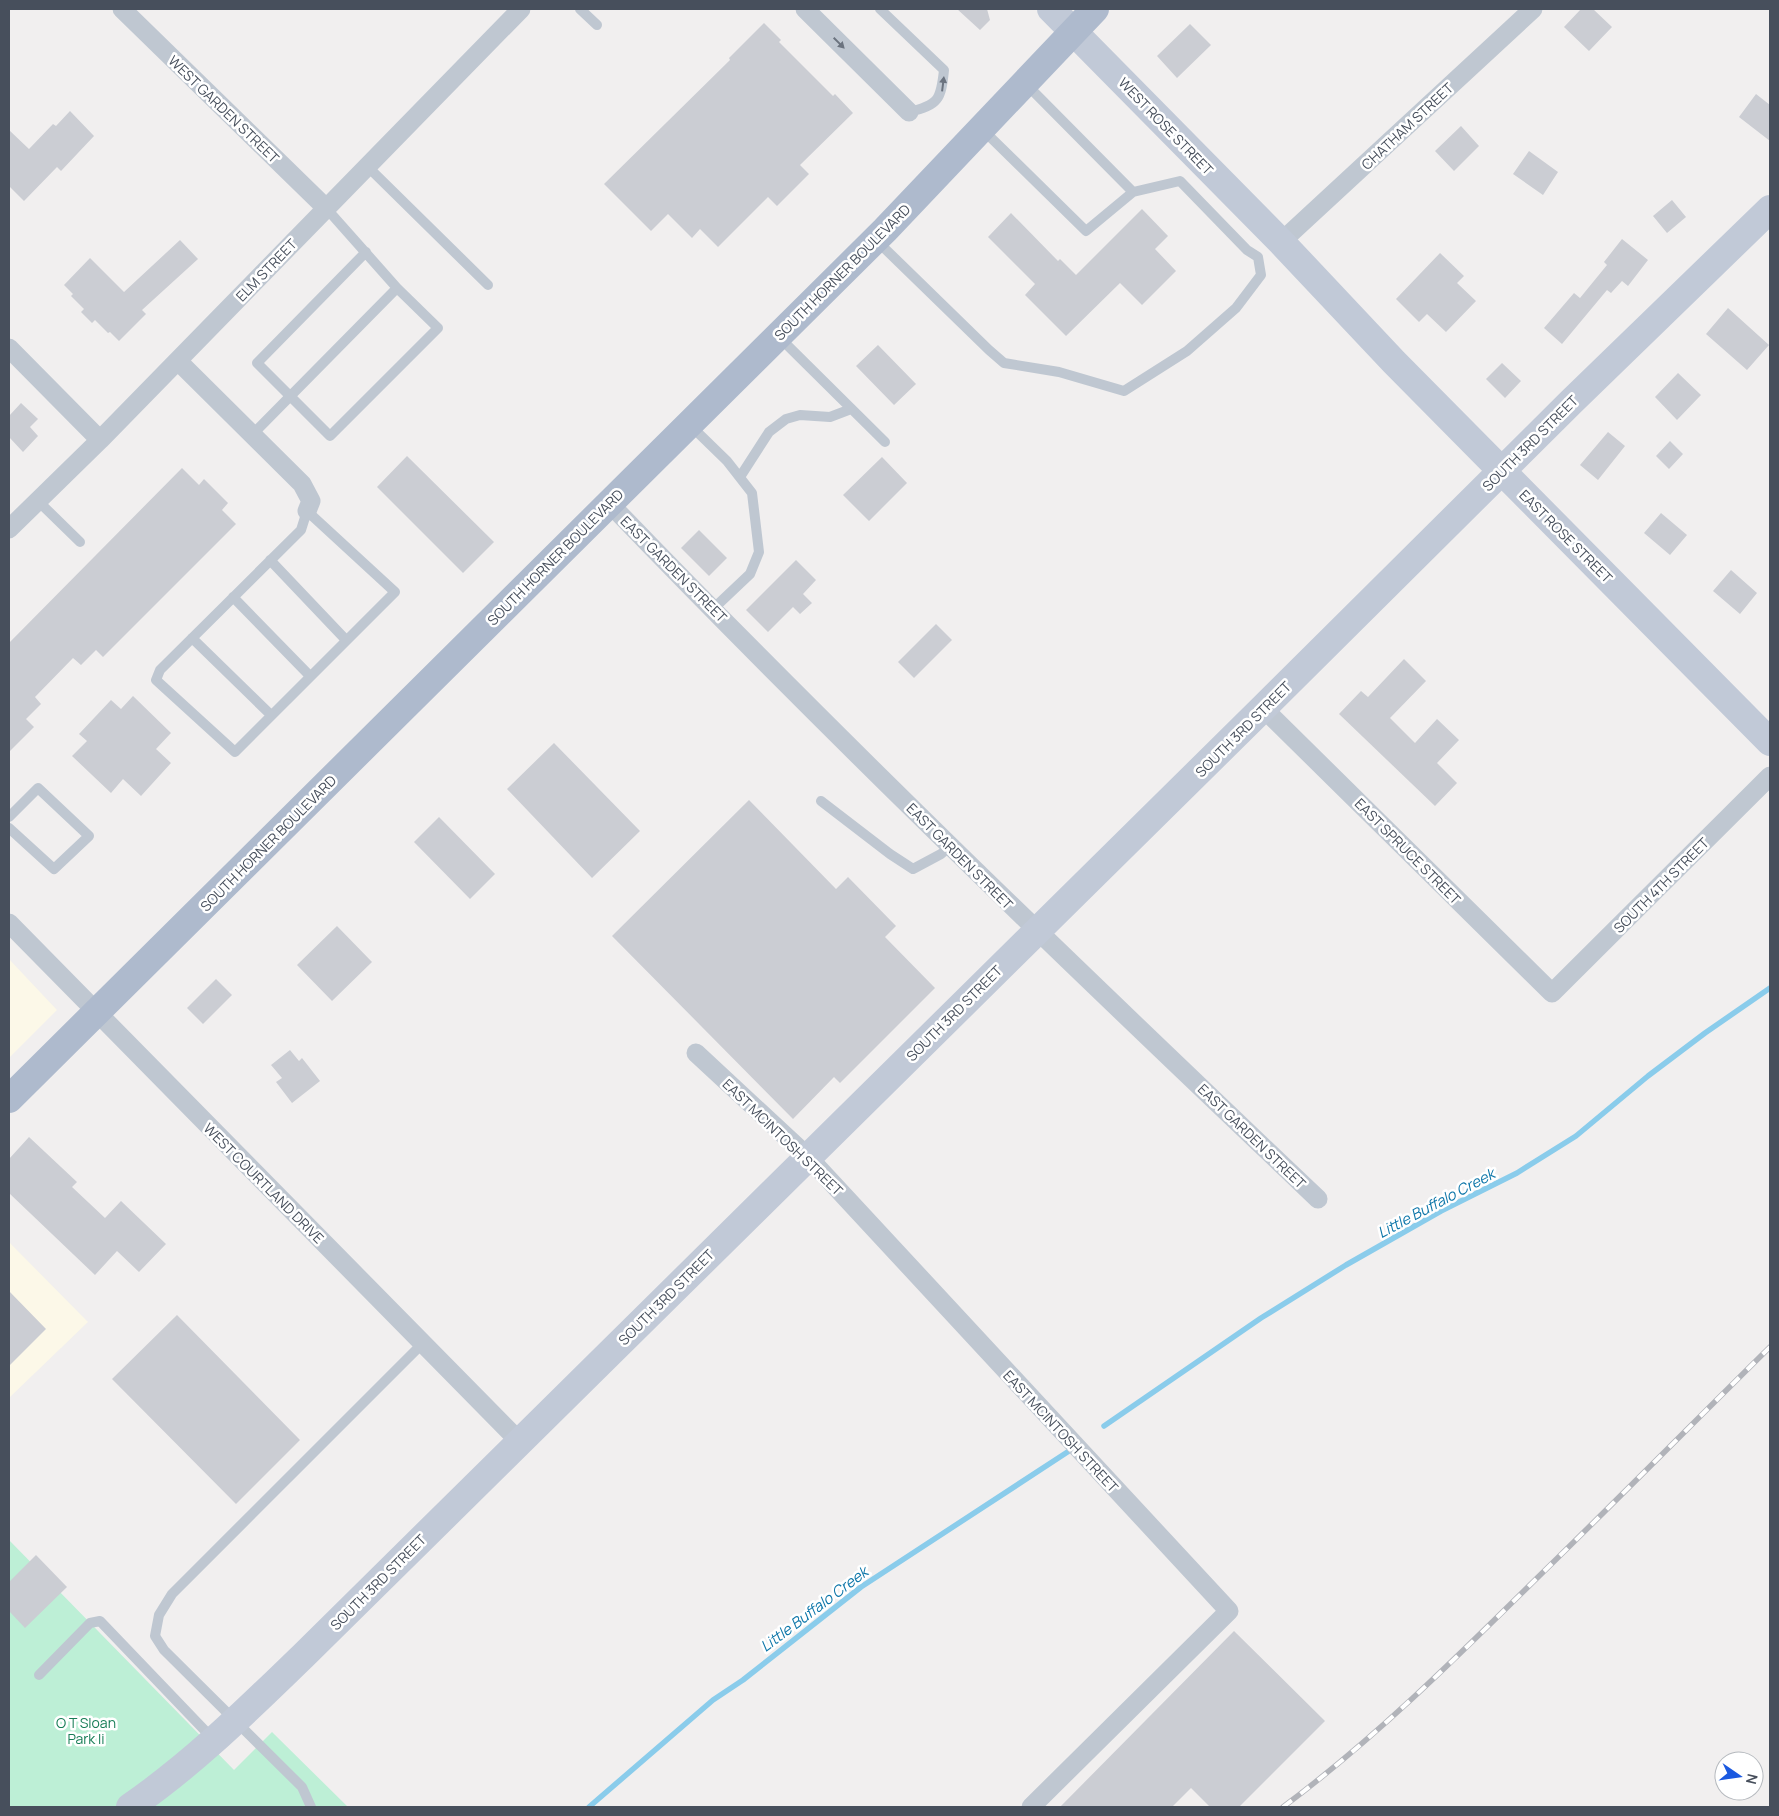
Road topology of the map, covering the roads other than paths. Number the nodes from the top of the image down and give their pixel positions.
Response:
1 (122, 9) edge
2 (520, 9) edge
3 (580, 9) edge
4 (805, 9) edge
5 (880, 9) edge
6 (1051, 9) edge
7 (1094, 9) edge
8 (1533, 9) edge
9 (597, 25) dead end
10 (1073, 31) junction
11 (1024, 83) junction
12 (909, 112) joint
13 (981, 129) junction
14 (368, 166) junction
15 (1133, 192) junction
16 (326, 208) junction
17 (1770, 209) edge
18 (875, 240) junction
19 (1270, 250) junction
20 (366, 252) junction
21 (488, 284) dead end
22 (397, 288) junction
23 (778, 336) junction
24 (9, 348) edge
25 (178, 360) junction
26 (290, 396) junction
27 (850, 409) junction
28 (689, 425) junction
29 (252, 435) junction
30 (100, 440) junction
31 (885, 442) dead end
32 (1502, 472) junction
33 (740, 478) junction
34 (38, 500) junction
35 (610, 504) junction
36 (307, 511) junction
37 (9, 530) edge
38 (80, 542) dead end
39 (270, 560) junction
40 (233, 597) junction
41 (713, 609) junction
42 (192, 638) junction
43 (346, 640) junction
44 (310, 676) junction
45 (1263, 708) junction
46 (271, 716) junction
47 (1770, 742) edge
48 (1770, 776) edge
49 (822, 801) dead end
50 (9, 817) edge
51 (9, 828) edge
52 (950, 846) junction
53 (9, 923) edge
54 (1037, 932) junction
55 (1552, 993) joint
56 (96, 1012) junction
57 (696, 1054) dead end
58 (9, 1099) edge
59 (808, 1157) junction
60 (1318, 1199) dead end
61 (423, 1343) junction
62 (520, 1442) junction
63 (39, 1676) dead end
64 (235, 1720) junction
65 (214, 1740) junction
66 (130, 1807) edge
67 (311, 1807) edge
68 (1031, 1807) edge

1 - 16 street, WEST GARDEN STREET
2 - 14 street, ELM STREET
3 - 9 lane
4 -> 12 street
12 -> 5 lane
6 - 10 street, WEST ROSE STREET
7 - 10 main road, SOUTH HORNER BOULEVARD
8 - 19 street, CHATHAM STREET
10 - 11 main road, SOUTH HORNER BOULEVARD
10 - 19 street, WEST ROSE STREET
11 - 13 main road, SOUTH HORNER BOULEVARD
11 - 15 lane
13 - 15 lane
13 - 18 main road, SOUTH HORNER BOULEVARD
14 - 16 street, ELM STREET
14 - 21 lane
15 - 19 lane
16 - 20 lane
16 - 25 street, ELM STREET
17 - 32 street, SOUTH 3RD STREET
18 - 19 lane
18 - 23 main road, SOUTH HORNER BOULEVARD
19 - 32 street, EAST ROSE STREET
20 - 22 lane
20 - 26 lane
22 - 26 lane
22 - 26 lane
23 - 27 lane
23 - 28 main road, SOUTH HORNER BOULEVARD
24 - 30 street
25 - 29 street
25 - 30 street, ELM STREET
26 - 29 lane
27 - 31 lane
27 - 33 lane
28 - 33 lane
28 - 35 main road, SOUTH HORNER BOULEVARD
29 - 36 street
30 - 34 street, ELM STREET
32 - 45 street, SOUTH 3RD STREET
32 - 47 street, EAST ROSE STREET
33 - 41 lane
34 - 37 street, ELM STREET
34 - 38 lane
35 - 41 street, EAST GARDEN STREET
35 - 56 main road, SOUTH HORNER BOULEVARD
36 - 39 lane
36 - 43 lane
39 - 40 lane
39 - 43 lane
40 - 42 lane
40 - 44 lane
41 - 52 street, EAST GARDEN STREET
42 - 46 lane
42 - 46 lane
43 - 44 lane
44 - 46 lane
45 - 54 street, SOUTH 3RD STREET
45 - 55 street, EAST SPRUCE STREET
48 - 55 street, SOUTH 4TH STREET
49 - 52 lane
50 - 51 lane
52 - 54 street, EAST GARDEN STREET
53 - 56 street, WEST COURTLAND DRIVE
54 - 59 street, SOUTH 3RD STREET
54 - 60 street, EAST GARDEN STREET
56 - 58 main road, SOUTH HORNER BOULEVARD
56 - 61 street, WEST COURTLAND DRIVE
57 - 59 street, EAST MCINTOSH STREET
59 - 62 street, SOUTH 3RD STREET
59 - 68 street, EAST MCINTOSH STREET
61 - 62 street, WEST COURTLAND DRIVE
61 - 64 lane
62 - 64 street, SOUTH 3RD STREET
63 - 65 lane
64 - 65 street, SOUTH 3RD STREET
64 - 67 lane
65 - 66 street, SOUTH 3RD STREET

